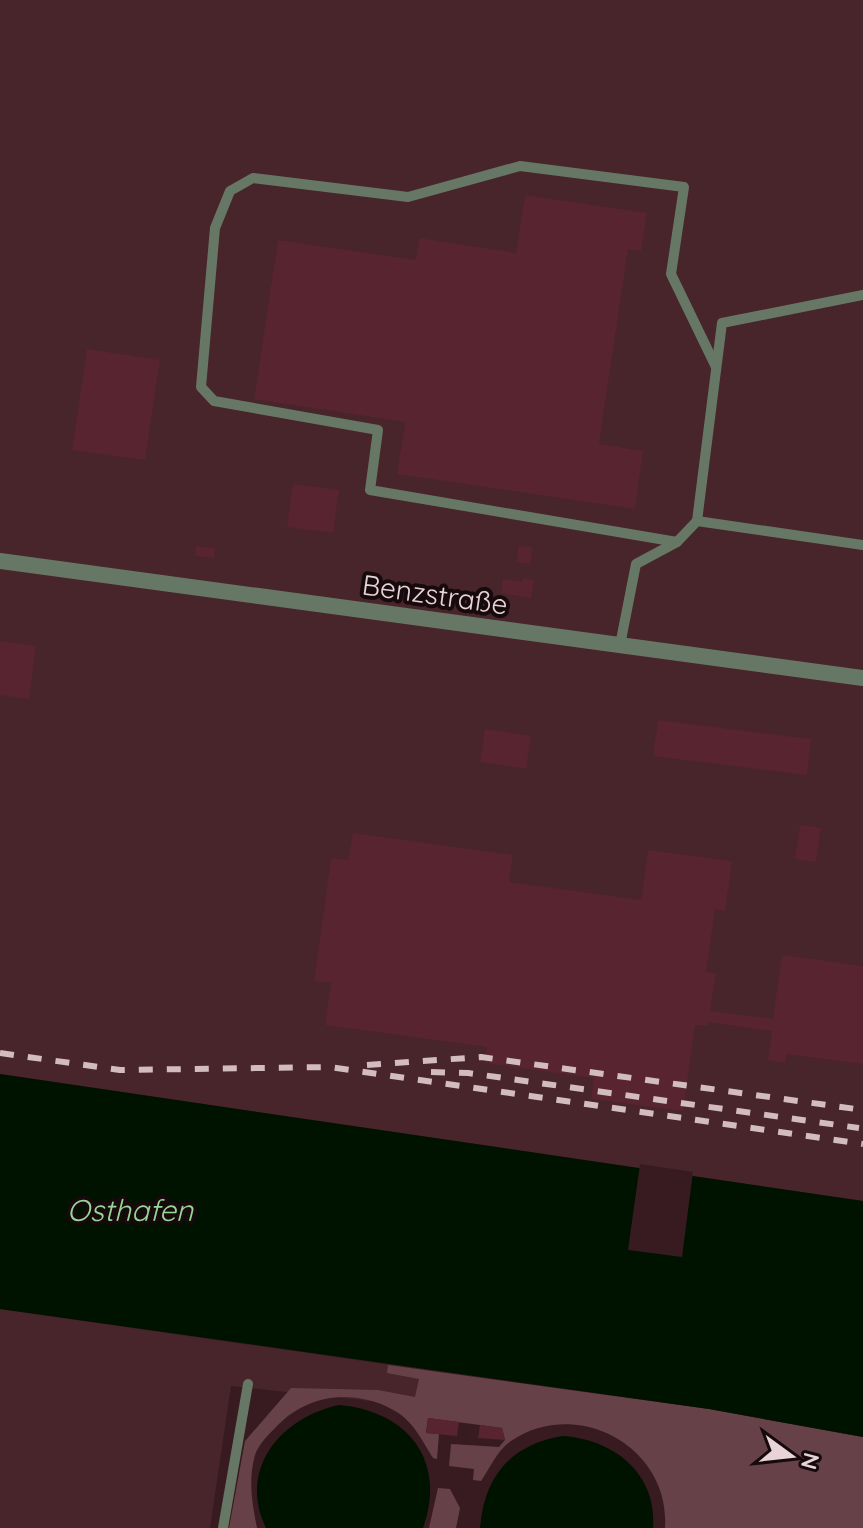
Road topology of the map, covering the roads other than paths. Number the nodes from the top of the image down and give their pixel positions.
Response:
1 (863, 295) edge
2 (716, 367) junction
3 (697, 521) junction
4 (677, 542) junction
5 (863, 545) edge
6 (0, 561) edge
7 (620, 645) junction
8 (863, 678) edge
9 (248, 1384) dead end
10 (223, 1528) edge

1 - 2 lane
2 - 3 lane
2 - 4 lane
3 - 4 lane
3 - 5 lane
4 - 7 lane
6 - 7 street, Benzstraße
7 - 8 street, Benzstraße
9 - 10 lane

